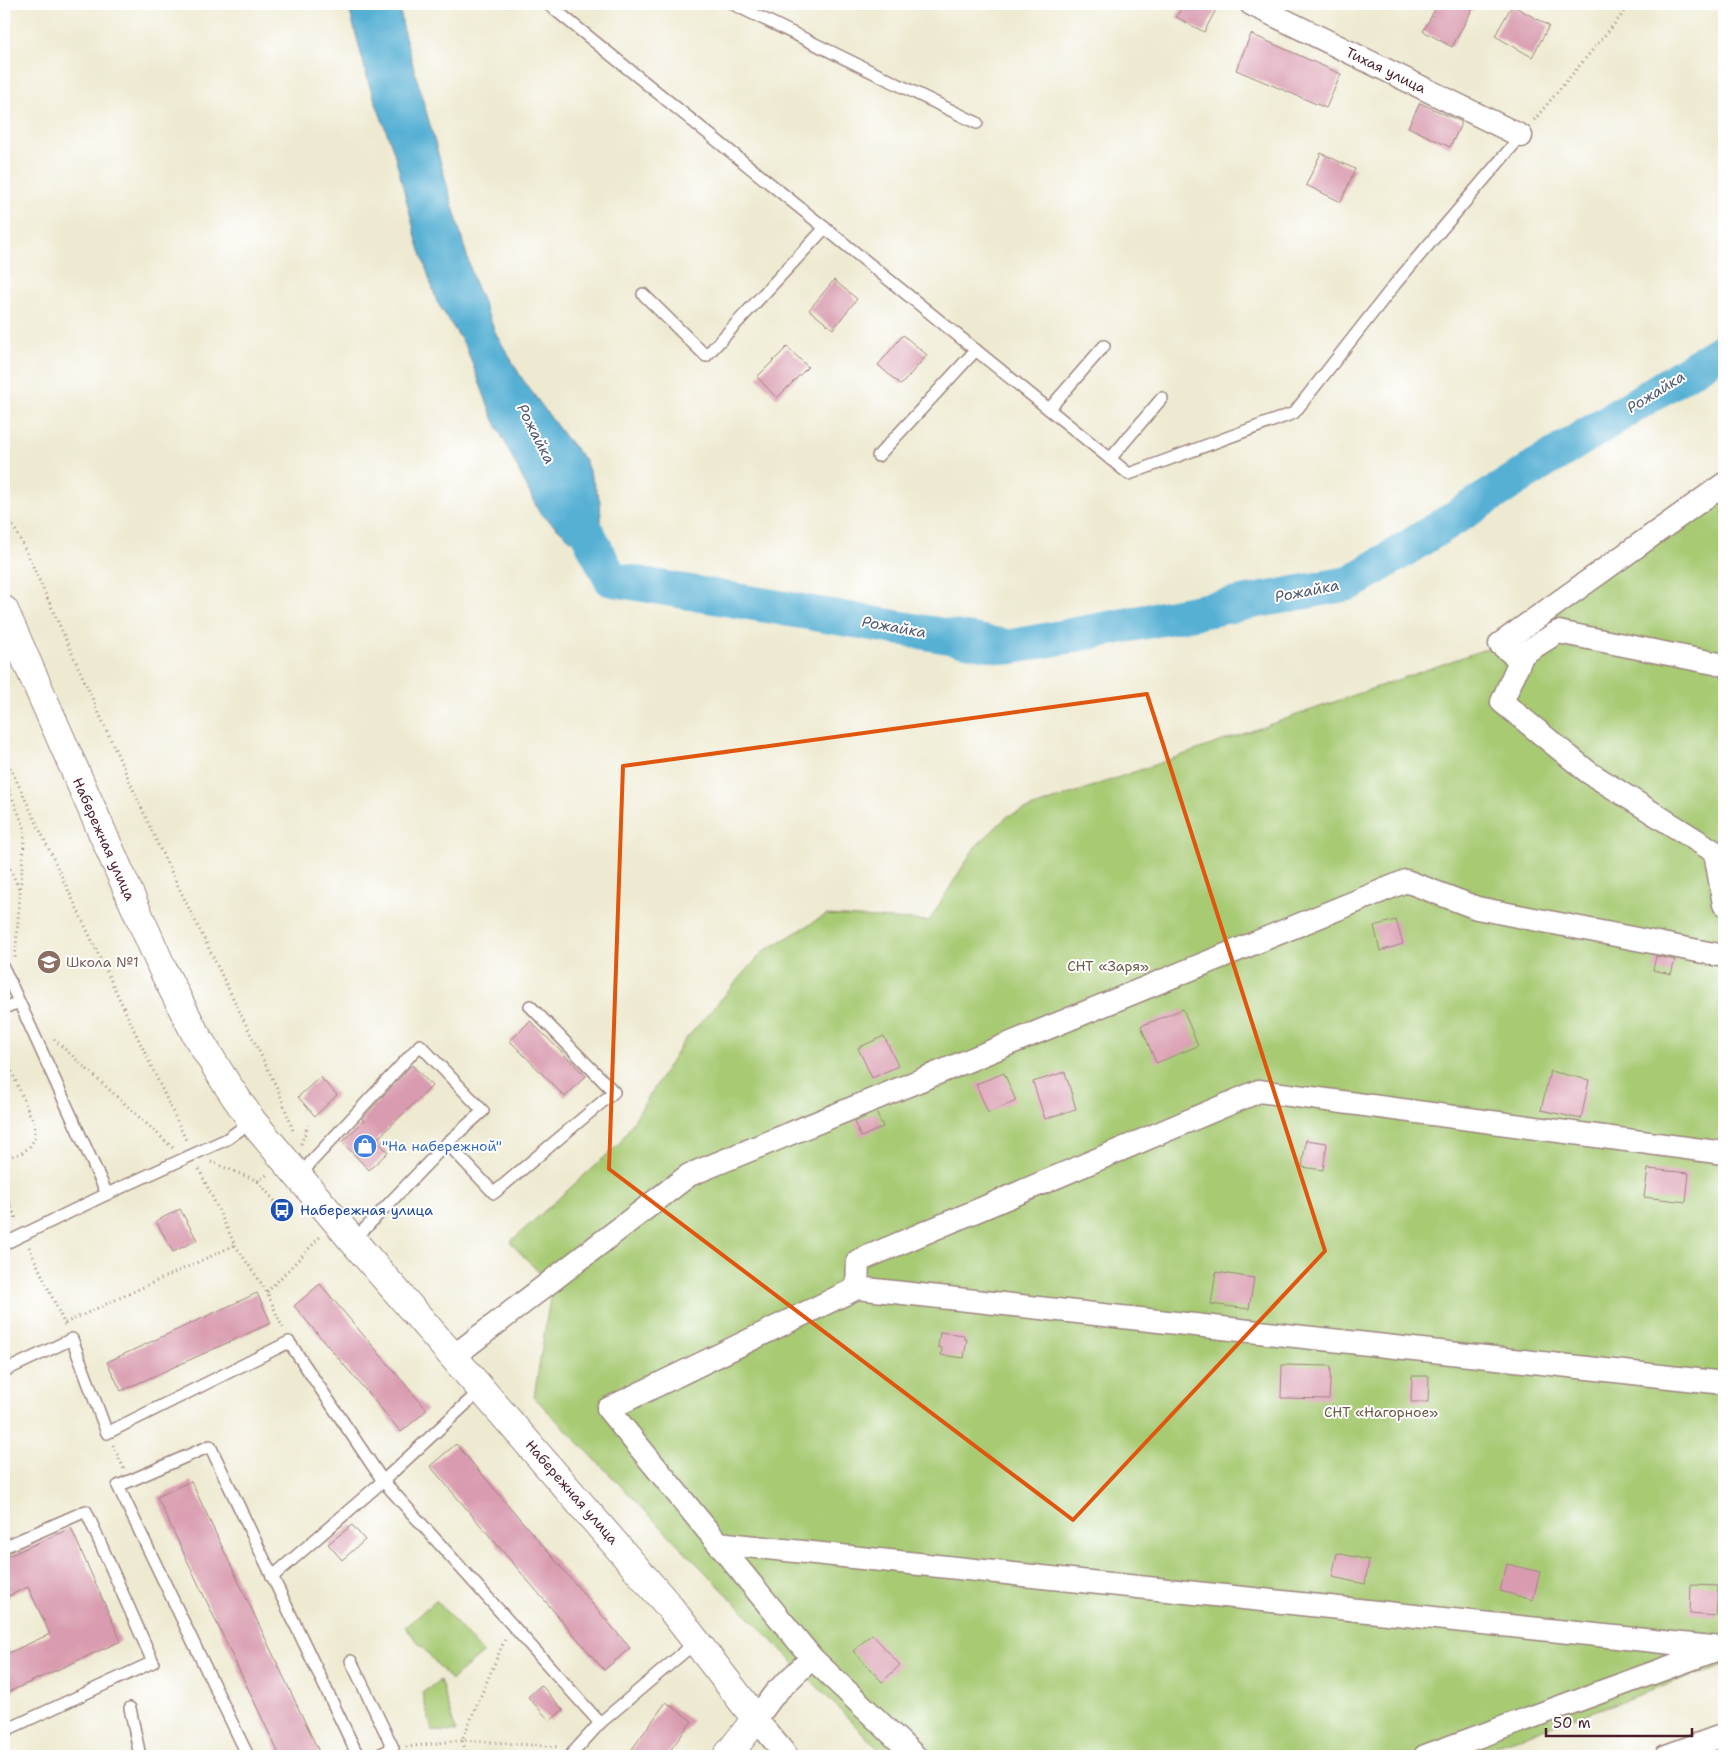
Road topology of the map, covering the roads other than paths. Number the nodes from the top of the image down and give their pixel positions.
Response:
1 (548, 4) edge
2 (734, 4) edge
3 (1251, 4) edge
4 (977, 123) dead end
5 (1521, 136) joint
6 (825, 228) junction
7 (644, 294) dead end
8 (1104, 346) dead end
9 (976, 350) junction
10 (1162, 398) dead end
11 (1050, 409) junction
12 (878, 456) dead end
13 (1110, 459) junction
14 (1724, 484) edge
15 (4, 610) edge
16 (1520, 660) junction
17 (1724, 666) edge
18 (1724, 904) edge
19 (1724, 956) edge
20 (4, 969) edge
21 (19, 1002) junction
22 (530, 1006) dead end
23 (4, 1008) edge
24 (252, 1121) junction
25 (447, 1143) junction
26 (1724, 1153) edge
27 (292, 1169) junction
28 (108, 1194) junction
29 (346, 1233) junction
30 (4, 1244) edge
31 (857, 1288) junction
32 (454, 1356) junction
33 (4, 1371) edge
34 (1724, 1382) edge
35 (482, 1389) junction
36 (383, 1481) junction
37 (718, 1543) junction
38 (4, 1547) edge
39 (272, 1577) junction
40 (697, 1641) junction
41 (1722, 1647) edge
42 (812, 1658) junction
43 (351, 1661) dead end
44 (130, 1708) dead end
45 (756, 1719) junction
46 (600, 1723) junction
47 (4, 1731) edge
48 (1724, 1735) edge
49 (573, 1752) edge
50 (140, 1756) edge
51 (248, 1756) edge
52 (358, 1756) edge
53 (377, 1756) edge
54 (726, 1756) edge
55 (787, 1756) edge
56 (915, 1756) edge
57 (1425, 1756) edge
58 (1666, 1756) edge

1 - 6 lane
2 - 4 lane
3 - 5 street, Тихая улица
5 - 13 lane
6 - 7 lane
6 - 9 lane
8 - 11 lane
9 - 11 lane
9 - 12 lane
10 - 13 lane
11 - 13 lane
14 - 16 street
15 - 24 street, Набережная улица
16 - 17 street
16 - 18 street
19 - 32 street
20 - 21 lane
21 - 23 lane
21 - 28 lane
22 - 25 lane
24 - 27 street, Набережная улица
24 - 28 lane
25 - 27 lane
25 - 29 lane
26 - 31 street
27 - 29 street, Набережная улица
28 - 30 lane
29 - 32 street, Набережная улица
31 - 34 street
31 - 37 street
32 - 35 street, Набережная улица
33 - 36 lane
35 - 36 lane
35 - 40 street, Набережная улица
36 - 39 lane
36 - 46 lane
37 - 41 street
37 - 42 street
38 - 47 lane
39 - 51 lane
39 - 52 lane
40 - 45 street, Набережная улица
40 - 46 lane
41 - 57 street
42 - 45 street
42 - 56 street
43 - 53 lane
44 - 50 lane
45 - 54 street
45 - 55 street, Набережная улица
46 - 49 lane
48 - 58 street

